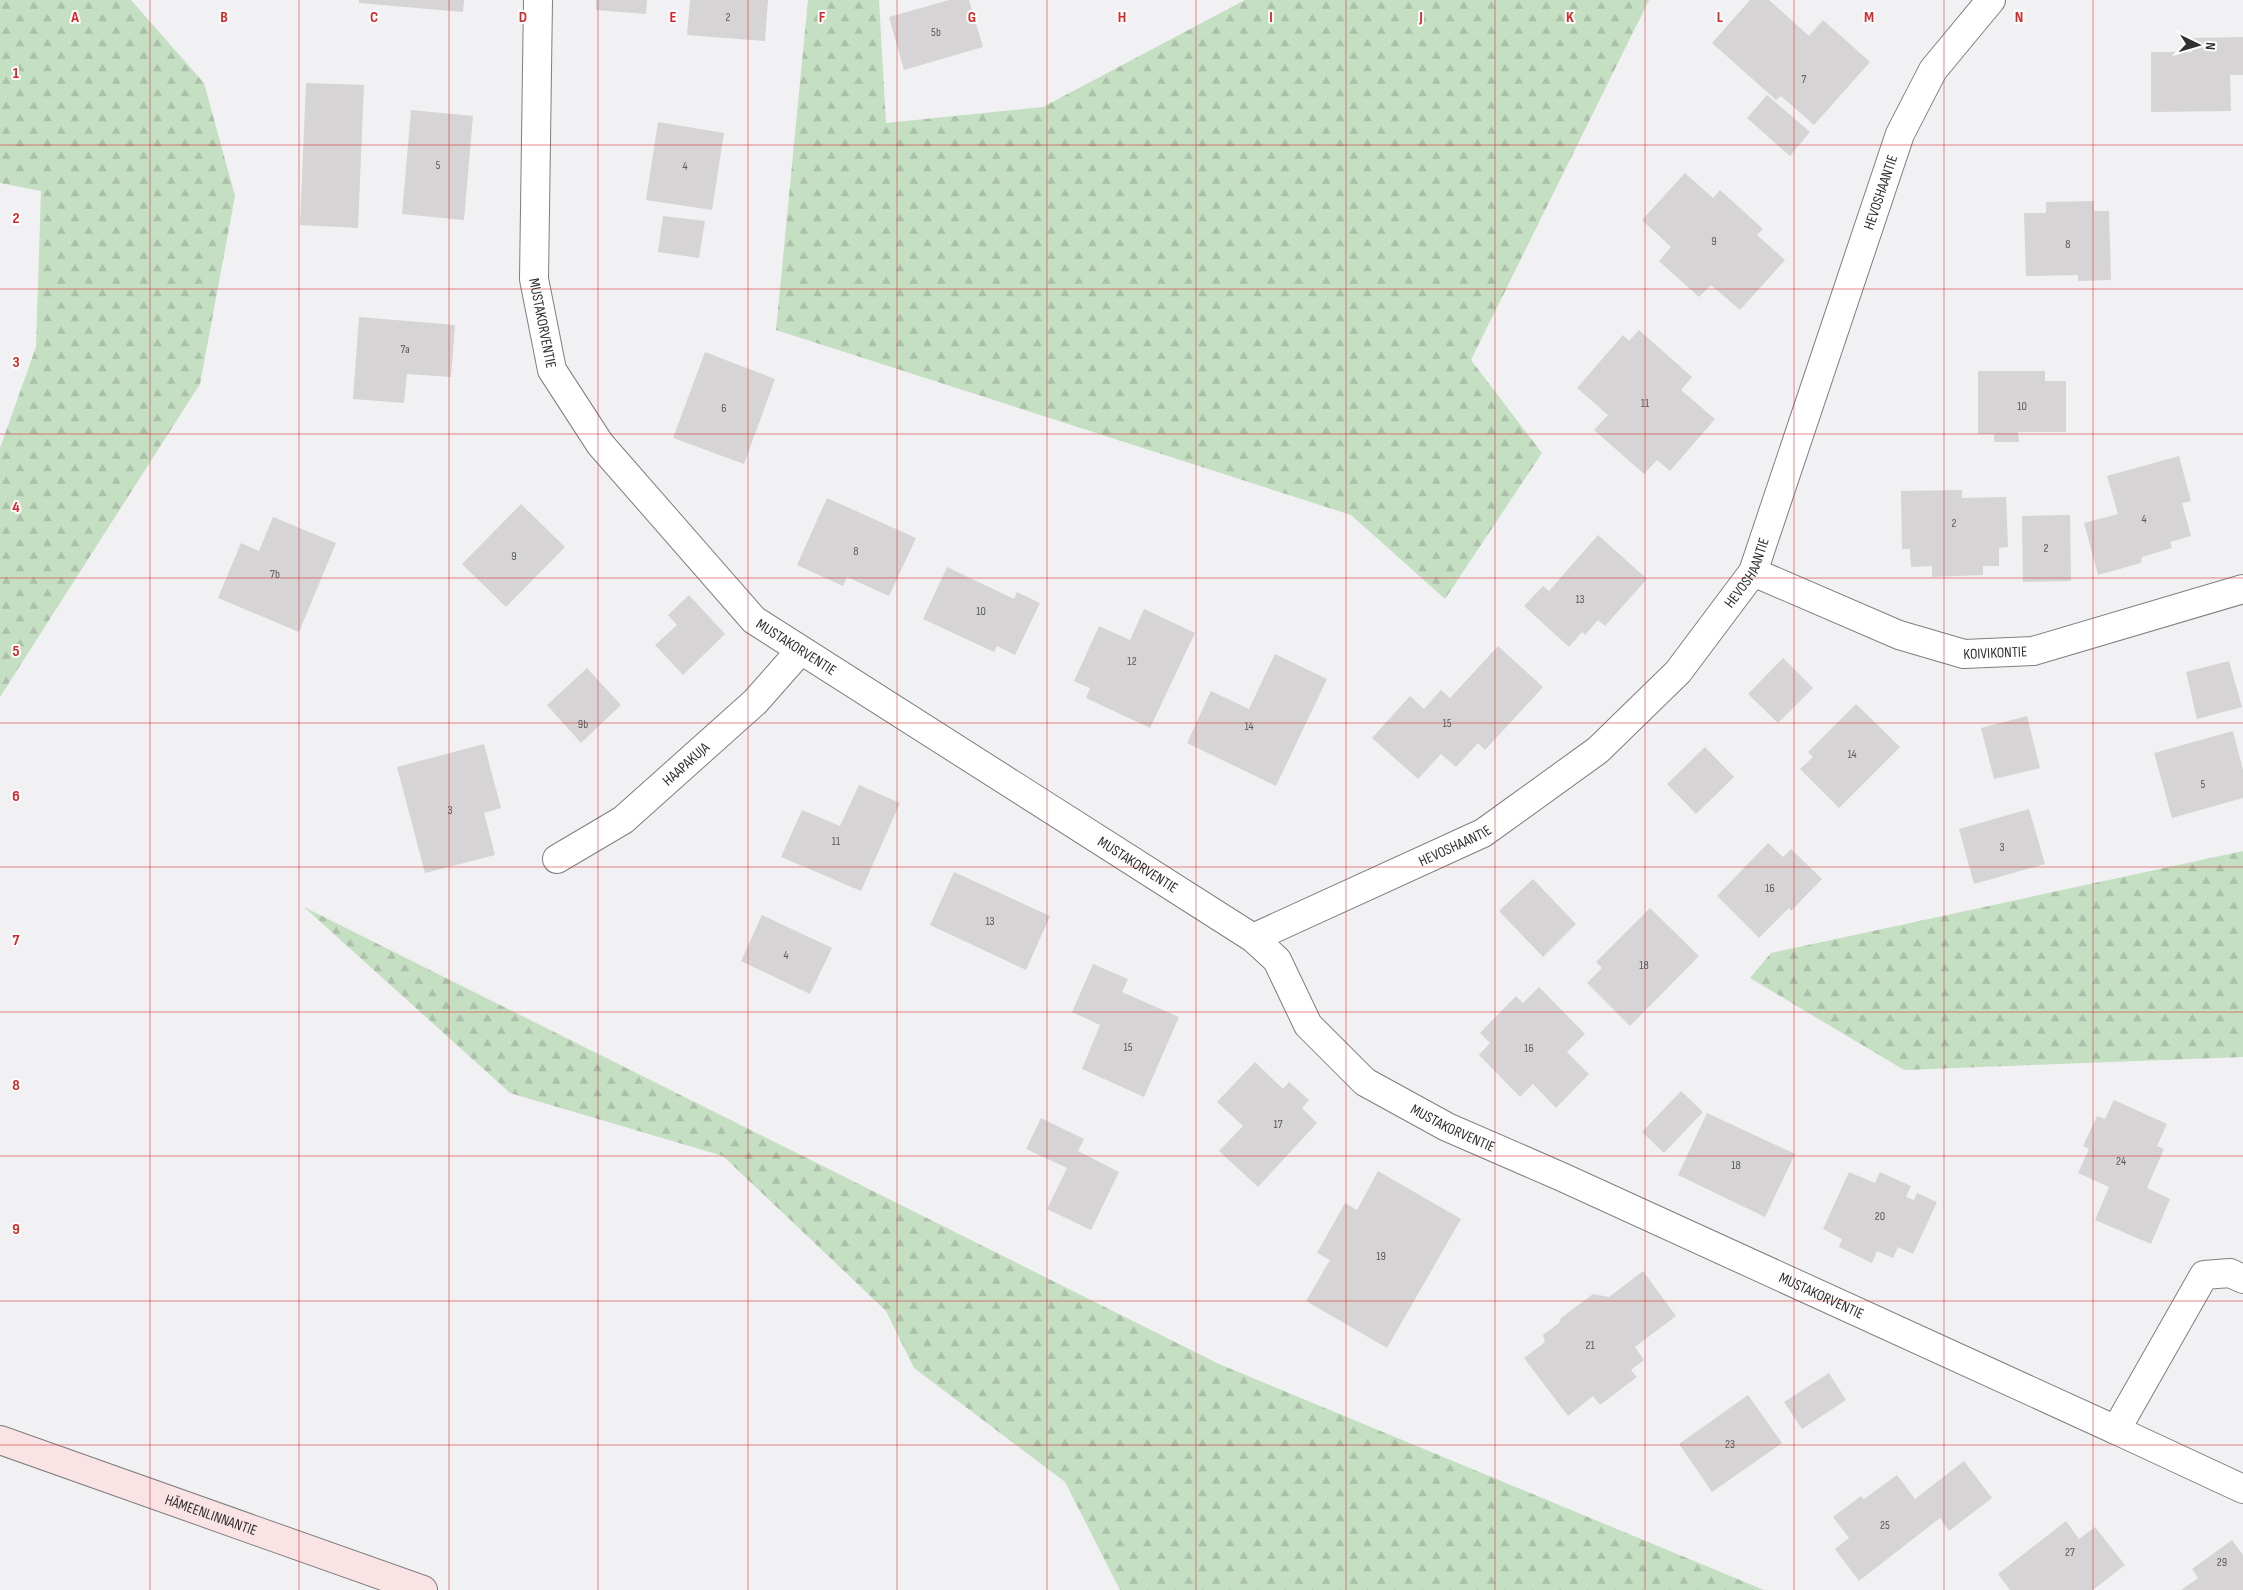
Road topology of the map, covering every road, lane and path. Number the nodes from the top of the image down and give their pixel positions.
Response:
1 (538, 0) edge
2 (1991, 0) edge
3 (1753, 572) junction
4 (2243, 589) edge
5 (800, 651) junction
6 (557, 859) dead end
7 (1253, 938) junction
8 (2243, 1279) edge
9 (2116, 1430) junction
10 (0, 1440) edge
11 (2243, 1489) edge
12 (423, 1590) edge

1 - 5 street, MUSTAKORVENTIE
2 - 3 street, HEVOSHAANTIE
3 - 4 street, KOIVIKONTIE
3 - 7 street, HEVOSHAANTIE
5 - 6 street, HAAPAKUJA
5 - 7 street, MUSTAKORVENTIE
7 - 9 street, MUSTAKORVENTIE
8 - 9 street
9 - 11 street, MUSTAKORVENTIE
10 - 12 main road, HÄMEENLINNANTIE

